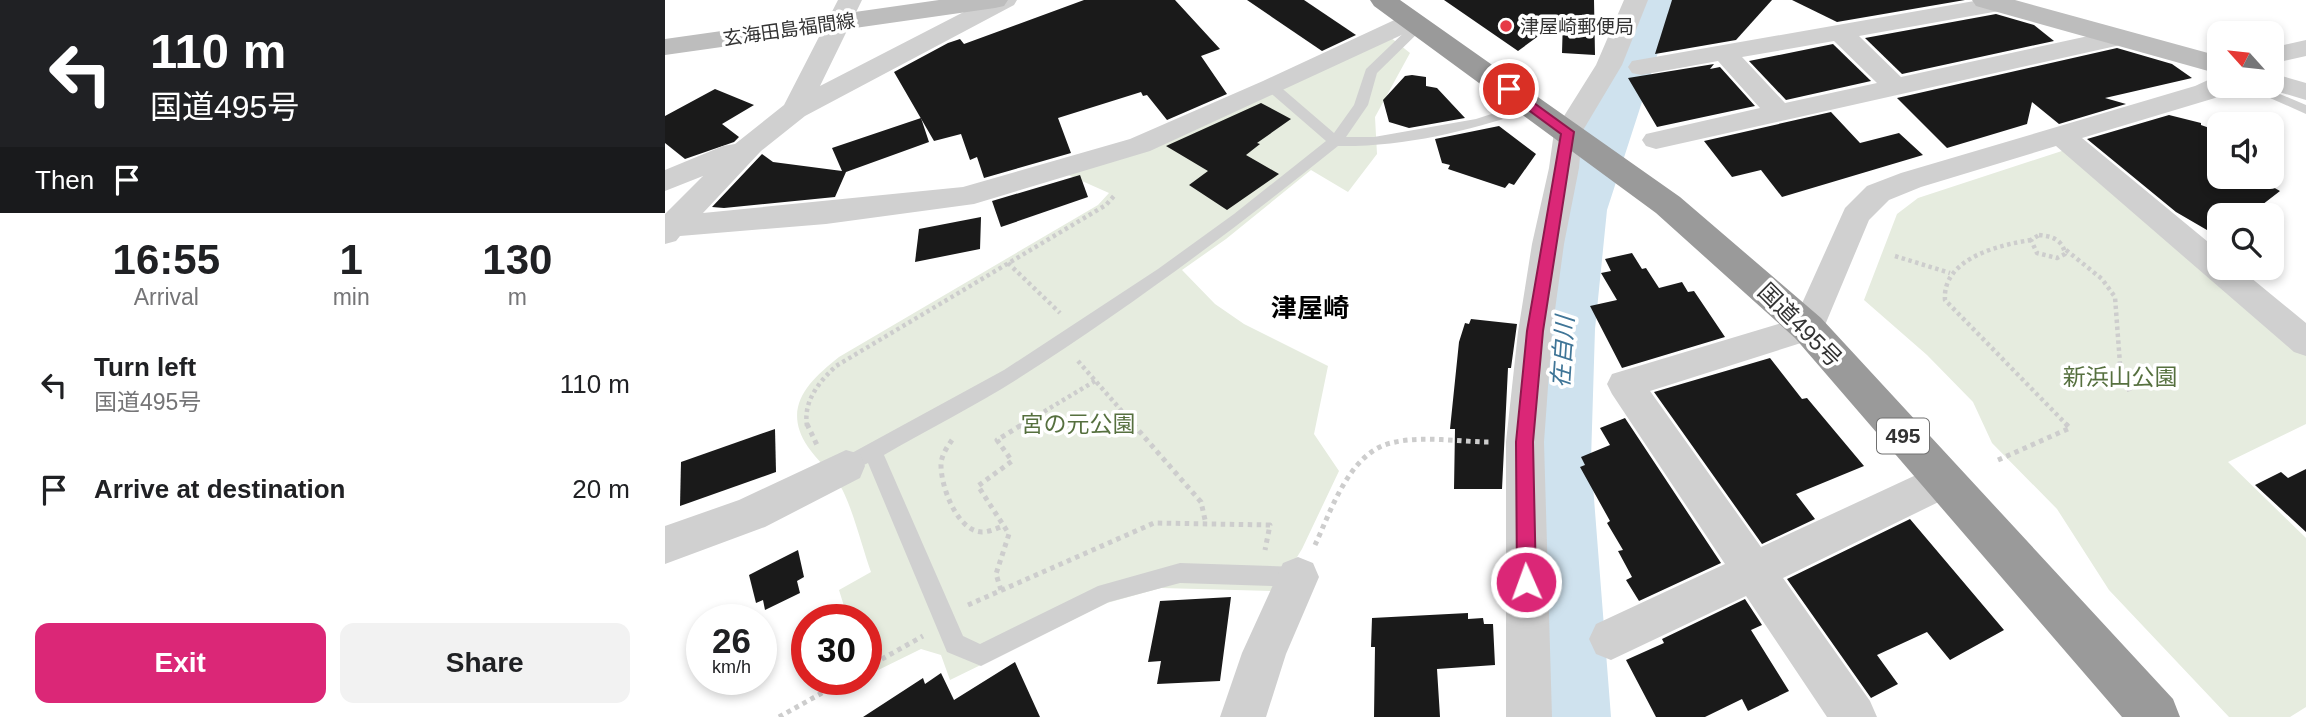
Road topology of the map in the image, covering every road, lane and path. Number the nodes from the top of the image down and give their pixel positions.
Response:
1 (995, 0) edge
2 (1005, 0) edge
3 (1383, 0) edge
4 (1636, 0) edge
5 (1992, 2) edge
6 (844, 11) edge
7 (1415, 23) junction
8 (1842, 34) junction
9 (2116, 38) junction
10 (665, 47) edge
11 (2306, 48) edge
12 (2284, 53) edge
13 (1725, 54) junction
14 (2207, 62) edge
15 (1641, 67) dead end
16 (2284, 85) edge
17 (1895, 86) junction
18 (1272, 87) junction
19 (2207, 92) edge
20 (2306, 92) edge
21 (2278, 98) edge
22 (1531, 105) junction
23 (795, 110) junction
24 (2306, 110) edge
25 (1778, 112) junction
26 (2061, 135) junction
27 (1574, 137) junction
28 (1656, 140) dead end
29 (1335, 141) junction
30 (751, 145) junction
31 (665, 181) edge
32 (1114, 196) dead end
33 (669, 230) edge
34 (2031, 240) junction
35 (2066, 250) junction
36 (1895, 256) dead end
37 (1008, 263) junction
38 (1950, 274) junction
39 (1808, 328) junction
40 (1078, 330) junction
41 (2306, 343) edge
42 (1058, 344) junction
43 (1095, 381) junction
44 (2130, 393) dead end
45 (960, 432) dead end
46 (1525, 442) junction
47 (860, 459) junction
48 (1998, 460) dead end
49 (1943, 481) junction
50 (1206, 524) junction
51 (1003, 526) junction
52 (665, 545) edge
53 (1755, 572) junction
54 (1279, 576) junction
55 (1001, 590) junction
56 (945, 620) junction
57 (1611, 639) dead end
58 (882, 658) edge
59 (818, 695) edge
60 (779, 717) edge
61 (1243, 717) edge
62 (1529, 717) edge
63 (1854, 717) edge
64 (2155, 717) edge

1 - 6 main road, 玄海田島福間線
2 - 23 street
3 - 7 highway, 国道495号 / 495
4 - 27 street
5 - 8 street
5 - 9 main road
6 - 10 main road, 玄海田島福間線
6 - 23 street
7 - 18 street
7 - 22 highway, 国道495号 / 495
7 - 29 lane
8 - 13 street
8 - 17 street
9 - 14 main road
9 - 17 street
11 - 12 street
13 - 15 street
13 - 25 street
16 - 20 street
17 - 25 street
18 - 29 lane
18 - 33 street
19 - 26 street
21 - 24 lane
22 - 27 highway, 国道495号 / 495
22 - 29 lane
23 - 30 street
25 - 28 street
26 - 39 street
26 - 41 street
27 - 39 highway, 国道495号 / 495
27 - 46 street
29 - 40 lane
30 - 31 street
30 - 33 street
32 - 37 path
34 - 35 path
34 - 35 path
34 - 38 path
35 - 44 path
36 - 38 path
37 - 40 path
37 - 47 path
38 - 48 path
39 - 49 highway, 国道495号 / 495
39 - 53 street
40 - 42 lane
42 - 43 path
42 - 47 lane
43 - 50 path
43 - 51 path
45 - 51 path
46 - 54 path
46 - 62 street
47 - 52 street
47 - 56 lane
49 - 53 street
49 - 64 highway, 国道495号 / 495
50 - 54 path
50 - 55 path
51 - 55 path
53 - 57 street
53 - 63 street
54 - 56 lane
54 - 61 street
55 - 56 path
56 - 58 path
59 - 60 path

